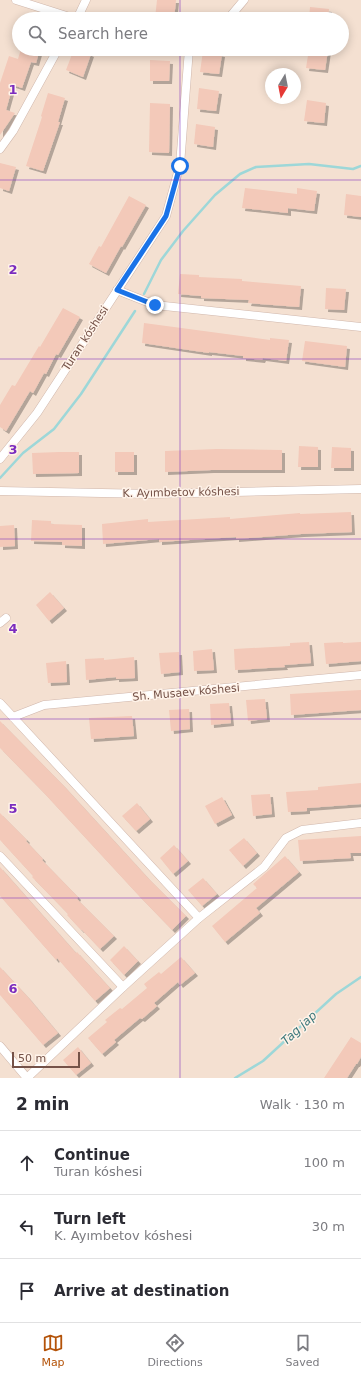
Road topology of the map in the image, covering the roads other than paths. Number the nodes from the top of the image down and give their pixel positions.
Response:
1 (16, 0) edge
2 (86, 0) edge
3 (244, 0) edge
4 (55, 12) edge
5 (80, 12) edge
6 (234, 12) edge
7 (54, 56) edge
8 (188, 56) edge
9 (0, 149) edge
10 (117, 290) junction
11 (361, 326) edge
12 (0, 459) edge
13 (361, 489) edge
14 (0, 491) edge
15 (361, 676) edge
16 (0, 703) edge
17 (13, 717) junction
18 (361, 823) edge
19 (0, 856) edge
20 (199, 918) junction
21 (123, 987) junction
22 (0, 1046) edge
23 (27, 1078) edge

1 - 4 street
2 - 5 street
3 - 6 street
7 - 9 street
8 - 10 street, Turan kóshesi
10 - 11 street
10 - 12 street, Turan kóshesi
13 - 14 street, K. Ayımbetov kóshesi
15 - 17 street, Sh. Musaev kóshesi
16 - 17 street
17 - 20 street
18 - 20 street
19 - 21 street
20 - 21 street
21 - 23 street
22 - 23 street

